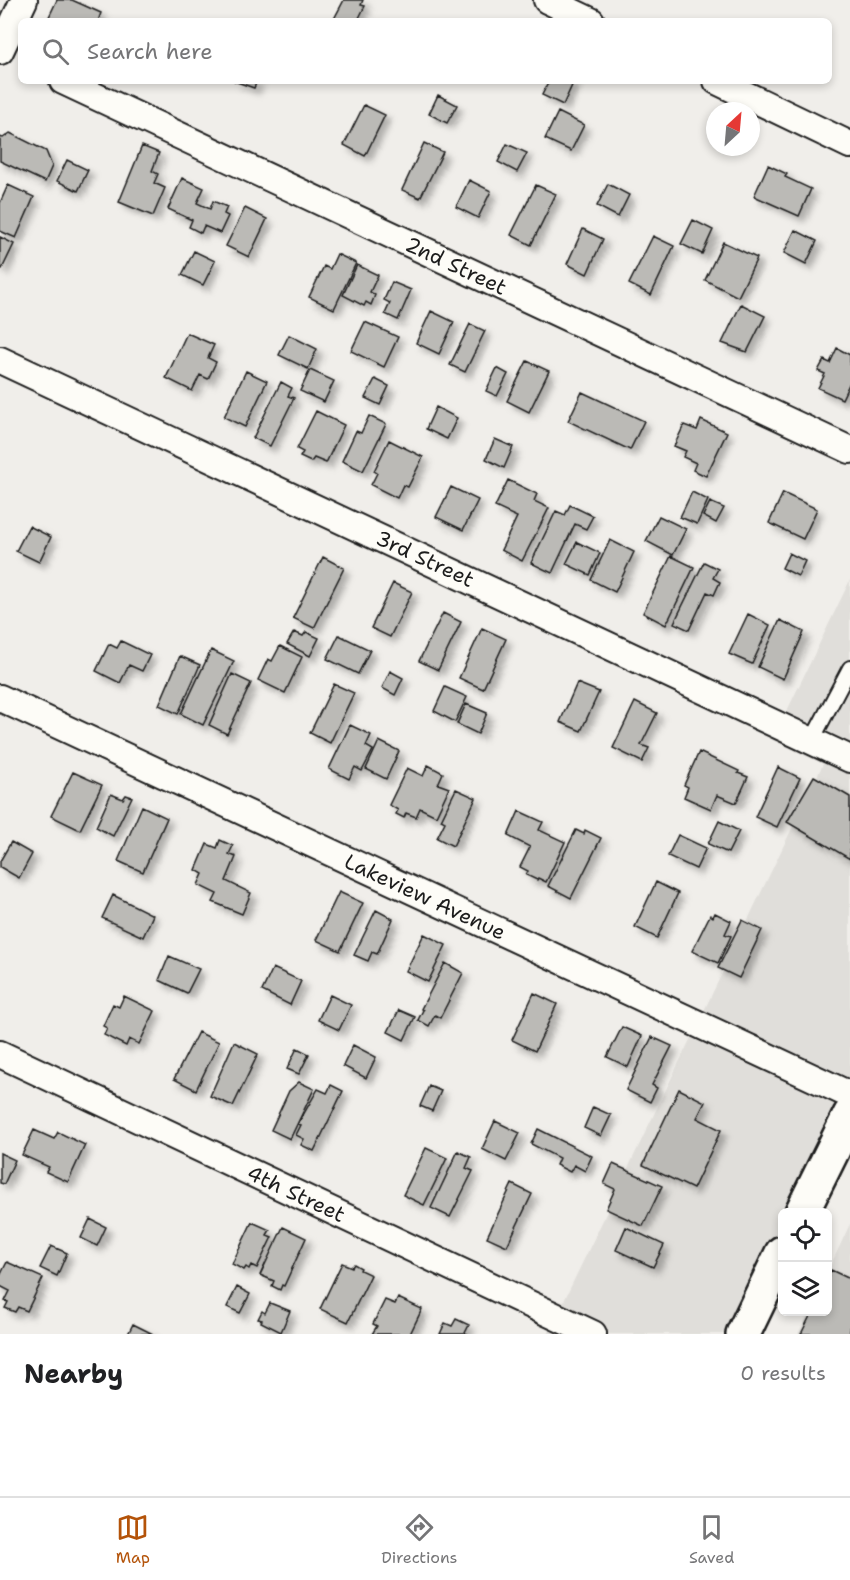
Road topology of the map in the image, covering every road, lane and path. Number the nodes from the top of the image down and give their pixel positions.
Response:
1 (24, 0) edge
2 (547, 0) edge
3 (585, 18) edge
4 (0, 51) edge
5 (18, 60) edge
6 (69, 84) edge
7 (723, 84) edge
8 (850, 145) edge
9 (0, 360) edge
10 (850, 450) edge
11 (850, 668) edge
12 (0, 698) edge
13 (812, 740) junction
14 (850, 759) edge
15 (0, 1054) edge
16 (850, 1095) edge
17 (850, 1115) edge
18 (804, 1208) edge
19 (779, 1262) edge
20 (593, 1334) edge
21 (743, 1334) edge

1 - 4 street
2 - 3 street
4 - 5 street
6 - 10 street, 2nd Street
7 - 8 street
9 - 13 street, 3rd Street
11 - 13 lane
12 - 16 street, Lakeview Avenue
13 - 14 street, 3rd Street
15 - 20 street, 4th Street
17 - 18 highway
19 - 21 highway

